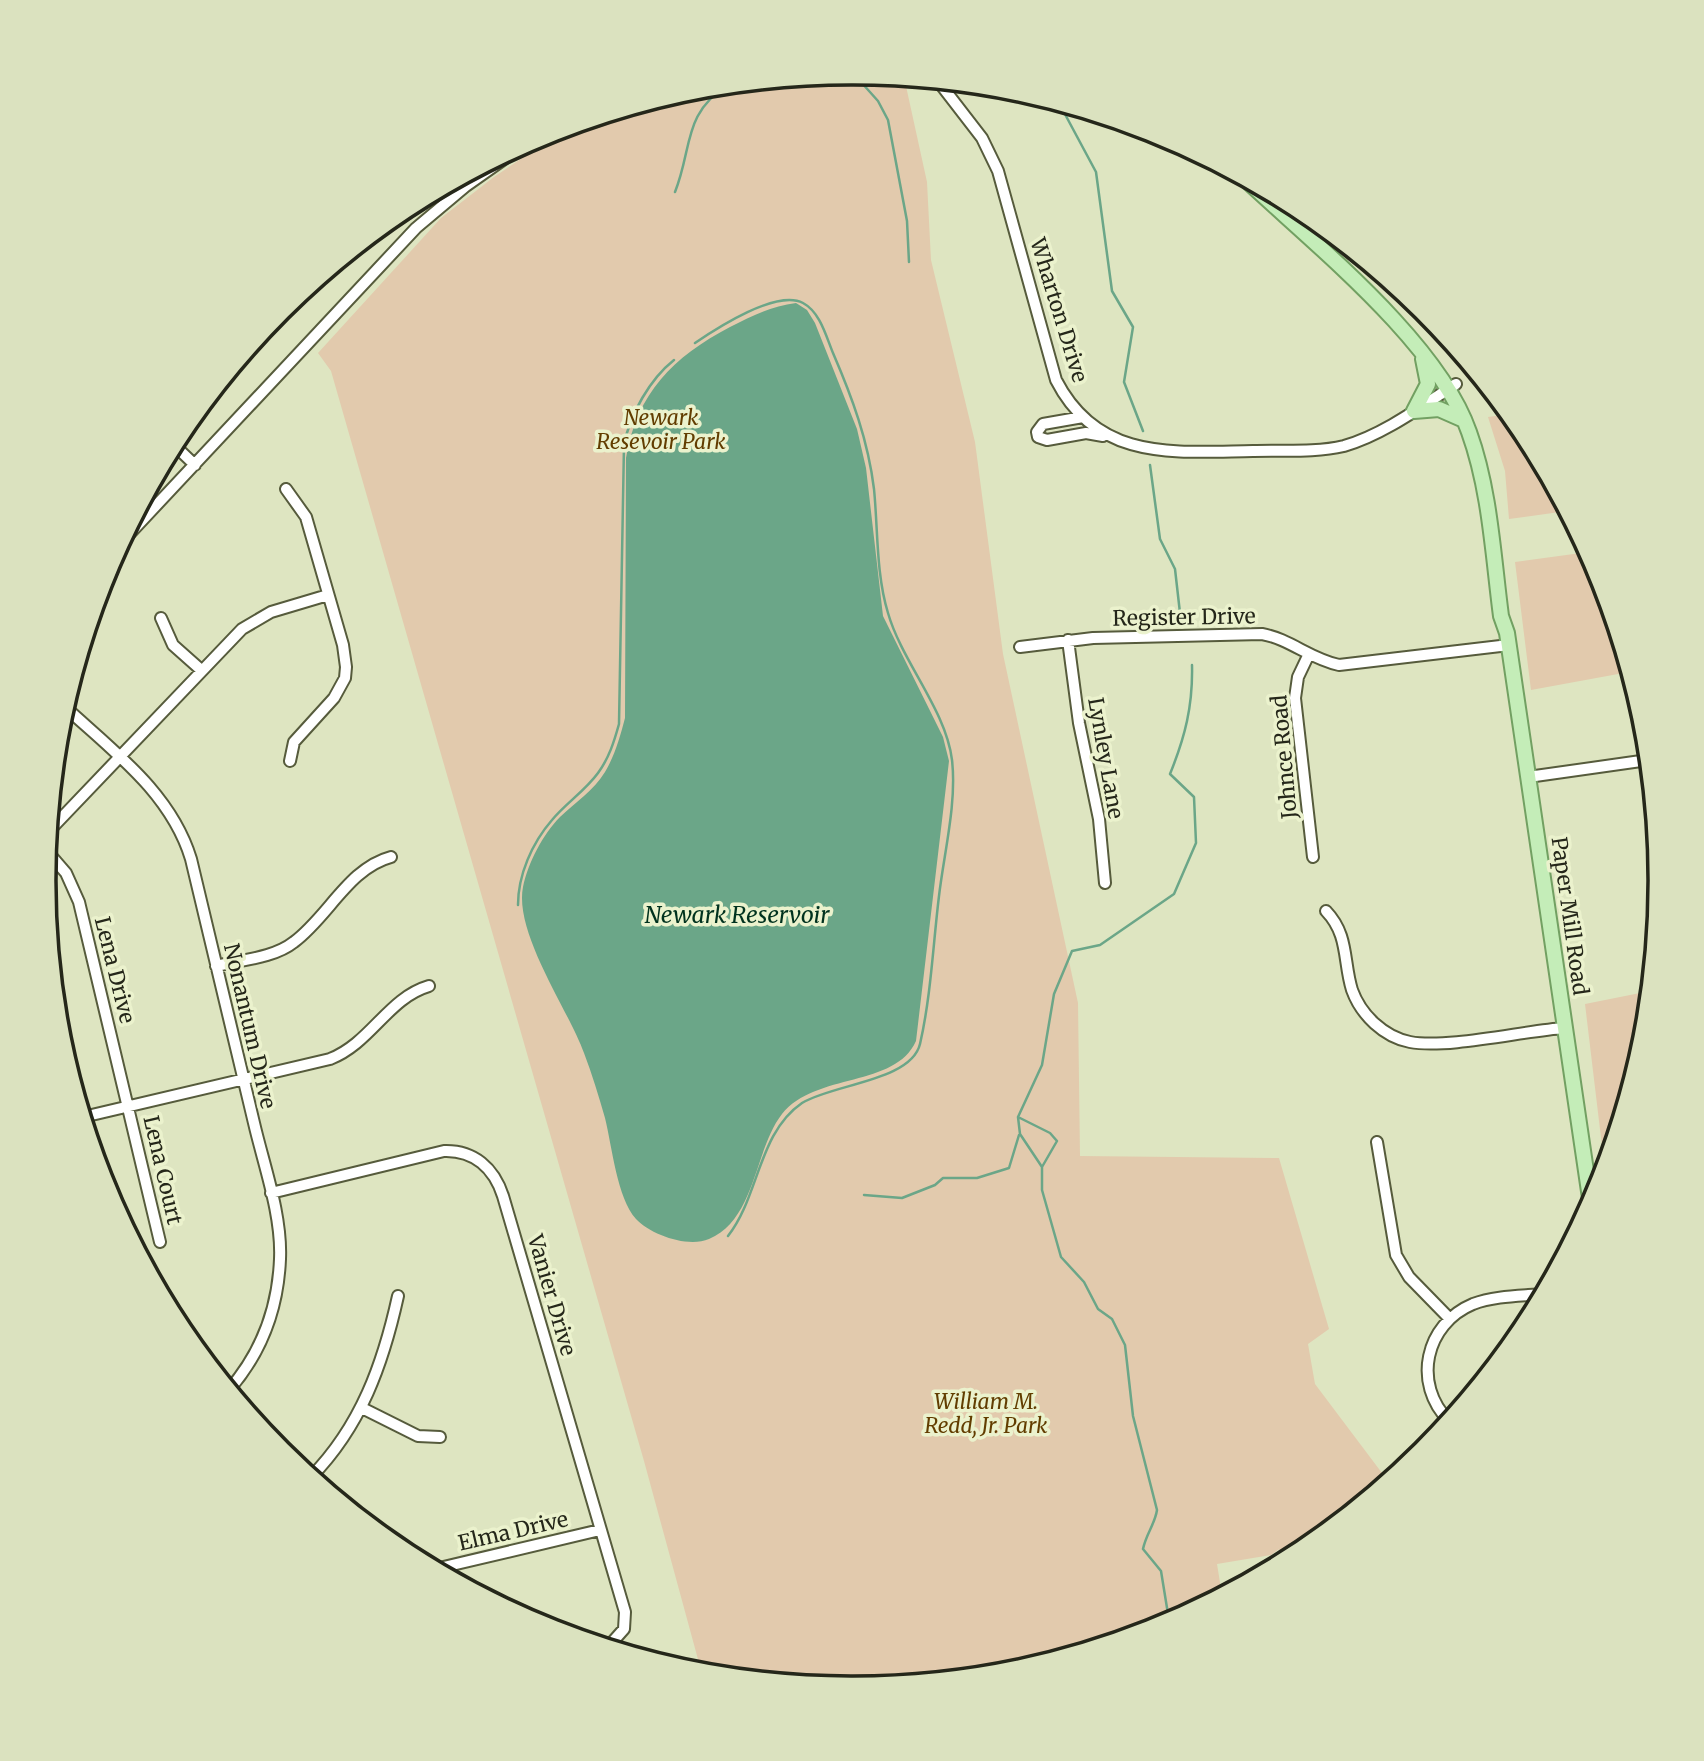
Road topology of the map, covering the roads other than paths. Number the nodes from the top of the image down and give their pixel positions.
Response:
1 (944, 90) edge
2 (484, 176) edge
3 (1274, 206) edge
4 (1389, 315) junction
5 (1420, 351) junction
6 (1452, 387) junction
7 (1413, 411) junction
8 (1083, 417) junction
9 (1464, 420) junction
10 (1111, 438) junction
11 (181, 452) edge
12 (195, 465) junction
13 (286, 489) dead end
14 (142, 521) edge
15 (328, 595) junction
16 (161, 618) dead end
17 (1508, 639) junction
18 (1068, 640) junction
19 (1020, 647) dead end
20 (1308, 656) junction
21 (200, 669) junction
22 (73, 715) edge
23 (119, 757) junction
24 (290, 761) dead end
25 (1639, 761) edge
26 (1528, 777) junction
27 (59, 821) edge
28 (391, 857) dead end
29 (1313, 857) dead end
30 (57, 862) edge
31 (1105, 883) dead end
32 (1326, 911) dead end
33 (216, 965) junction
34 (429, 986) dead end
35 (1564, 1028) junction
36 (244, 1080) junction
37 (129, 1107) junction
38 (92, 1115) edge
39 (1377, 1142) dead end
40 (1588, 1183) edge
41 (271, 1194) junction
42 (160, 1242) dead end
43 (398, 1296) dead end
44 (1531, 1296) edge
45 (1449, 1318) junction
46 (235, 1382) edge
47 (362, 1408) junction
48 (1443, 1412) edge
49 (440, 1437) dead end
50 (317, 1470) edge
51 (600, 1530) junction
52 (448, 1566) edge
53 (615, 1640) edge

1 - 8 street, Wharton Drive
2 - 12 street
3 - 4 main road, Paper Mill Road
4 - 5 main road, Paper Mill Road
4 - 6 main road, Paper Mill Road
5 - 6 main road, Paper Mill Road
5 - 7 main road
6 - 7 street, Wharton Drive
6 - 9 main road, Paper Mill Road
6 - 17 main road, Paper Mill Road
7 - 9 main road
7 - 10 street, Wharton Drive
8 - 10 street, Wharton Drive
8 - 10 street
9 - 17 main road, Paper Mill Road
11 - 12 street
12 - 14 street
13 - 15 street
15 - 21 street
15 - 24 street
16 - 21 street
17 - 20 street, Register Drive
17 - 26 main road, Paper Mill Road
18 - 19 street, Register Drive
18 - 20 street, Register Drive
18 - 31 street, Lynley Lane
20 - 29 street, Johnce Road
21 - 23 street
22 - 23 street, Nonantum Drive
23 - 27 street
23 - 33 street, Nonantum Drive
25 - 26 street
26 - 35 main road, Paper Mill Road
28 - 33 street
30 - 37 street, Lena Drive
32 - 35 street
33 - 36 street, Nonantum Drive
34 - 36 street
35 - 40 main road, Paper Mill Road
36 - 37 street
36 - 41 street, Nonantum Drive
37 - 38 street
37 - 42 street, Lena Court
39 - 45 street
41 - 46 street, Nonantum Drive
41 - 51 street, Vanier Drive
43 - 47 street
44 - 45 street
45 - 48 street
47 - 49 street
47 - 50 street
51 - 52 street, Elma Drive
51 - 53 street, Vanier Drive

